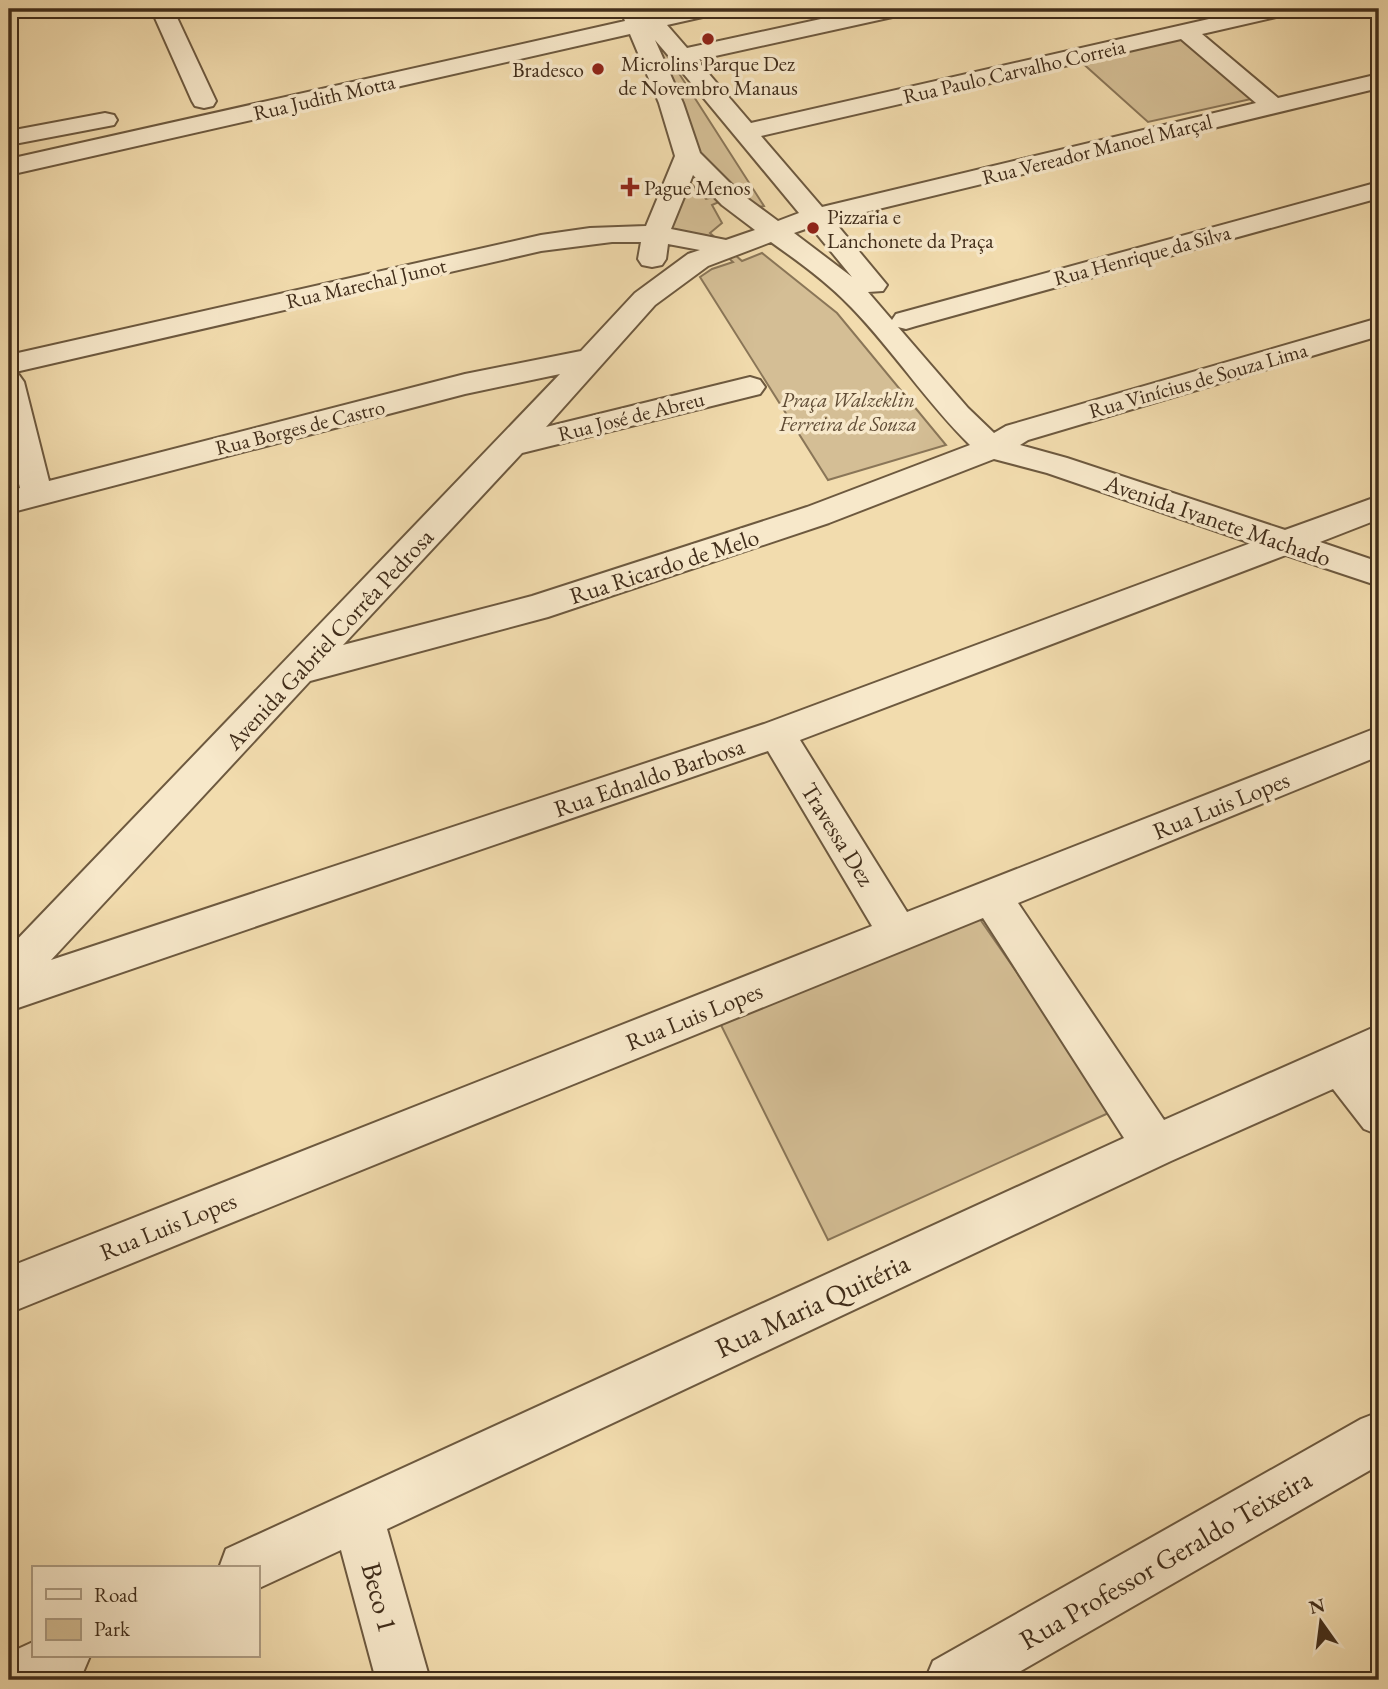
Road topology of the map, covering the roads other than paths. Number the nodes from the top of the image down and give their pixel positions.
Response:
1 (162, 9) edge
2 (708, 9) edge
3 (897, 9) edge
4 (1281, 9) edge
5 (639, 15) edge
6 (1185, 32) junction
7 (681, 56) junction
8 (1379, 80) edge
9 (204, 101) junction
10 (720, 102) junction
11 (671, 103) junction
12 (178, 106) dead end
13 (1273, 106) junction
14 (126, 116) dead end
15 (746, 132) junction
16 (9, 138) edge
17 (688, 156) junction
18 (9, 167) edge
19 (1379, 190) edge
20 (814, 217) junction
21 (773, 231) junction
22 (656, 234) junction
23 (725, 248) junction
24 (645, 299) junction
25 (906, 320) junction
26 (1379, 327) edge
27 (593, 358) junction
28 (9, 364) edge
29 (9, 382) edge
30 (750, 387) dead end
31 (1005, 440) junction
32 (512, 445) junction
33 (23, 498) edge
34 (1379, 507) edge
35 (1283, 542) junction
36 (1379, 574) edge
37 (300, 670) junction
38 (776, 734) junction
39 (1379, 741) edge
40 (992, 898) junction
41 (899, 933) junction
42 (9, 976) edge
43 (9, 992) edge
44 (1360, 1055) edge
45 (1379, 1114) edge
46 (1155, 1146) junction
47 (9, 1290) edge
48 (1379, 1437) edge
49 (358, 1514) junction
50 (249, 1566) edge
51 (58, 1658) edge
52 (11, 1680) edge
53 (403, 1680) edge
54 (951, 1680) edge

1 - 9 street
2 - 5 street
3 - 7 street
4 - 6 street, Rua Paulo Carvalho Correia
5 - 7 street, Avenida Ivanete Machado
5 - 9 street, Rua Judith Motta
5 - 11 street, Avenida Ivanete Machado
5 - 18 street, Rua Judith Motta
6 - 13 street
6 - 15 street, Rua Paulo Carvalho Correia
7 - 10 street, Avenida Ivanete Machado
8 - 13 street, Rua Vereador Manoel Marçal
9 - 12 street, Rua Judith Motta
10 - 11 street
10 - 15 street, Avenida Ivanete Machado
11 - 17 street, Avenida Ivanete Machado
13 - 20 street, Rua Vereador Manoel Marçal
14 - 16 street
15 - 20 street, Avenida Ivanete Machado
17 - 21 street, Avenida Ivanete Machado
17 - 22 street
19 - 25 street, Rua Henrique da Silva
20 - 21 street, Rua Vereador Manoel Marçal
20 - 25 street, Avenida Ivanete Machado
21 - 23 street, Avenida Gabriel Corrêa Pedrosa
21 - 31 street, Avenida Ivanete Machado
22 - 23 street, Rua Marechal Junot
22 - 24 street
22 - 28 street, Rua Marechal Junot
23 - 24 street, Avenida Gabriel Corrêa Pedrosa
24 - 27 street, Avenida Gabriel Corrêa Pedrosa
25 - 31 street, Avenida Ivanete Machado
26 - 31 street, Rua Vinícius de Souza Lima
27 - 32 street, Avenida Gabriel Corrêa Pedrosa
27 - 33 street, Rua Borges de Castro
29 - 33 street
30 - 32 street, Rua José de Abreu
31 - 35 street, Avenida Ivanete Machado
31 - 37 street, Rua Ricardo de Melo
32 - 37 street, Avenida Gabriel Corrêa Pedrosa
34 - 35 street, Rua Ednaldo Barbosa
35 - 36 street, Avenida Ivanete Machado
35 - 38 street, Rua Ednaldo Barbosa
37 - 42 street, Avenida Gabriel Corrêa Pedrosa
38 - 41 street, Travessa Dez
38 - 43 street, Rua Ednaldo Barbosa
39 - 40 street, Rua Luis Lopes
40 - 41 street, Rua Luis Lopes
40 - 46 street
41 - 47 street, Rua Luis Lopes
44 - 45 street
44 - 46 street, Rua Maria Quitéria
46 - 49 street, Rua Maria Quitéria
48 - 54 street, Rua Professor Geraldo Teixeira
49 - 50 street, Rua Maria Quitéria
49 - 53 street, Beco 1
51 - 52 street

